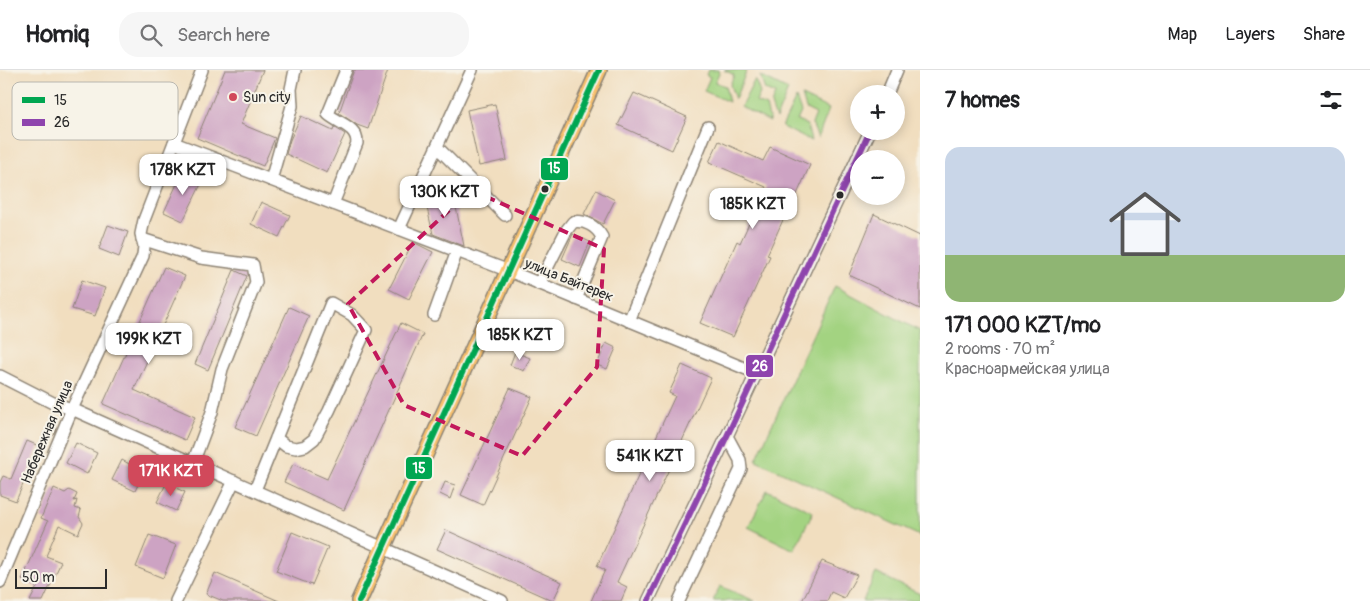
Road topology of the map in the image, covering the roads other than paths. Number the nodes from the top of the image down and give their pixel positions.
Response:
1 (202, 70) edge
2 (295, 70) edge
3 (346, 70) edge
4 (472, 70) edge
5 (599, 70) edge
6 (897, 70) edge
7 (891, 85) edge
8 (708, 127) dead end
9 (178, 133) edge
10 (175, 140) edge
11 (866, 140) edge
12 (174, 143) junction
13 (437, 147) junction
14 (271, 180) junction
15 (333, 204) junction
16 (505, 215) dead end
17 (400, 229) junction
18 (142, 239) junction
19 (457, 251) junction
20 (509, 271) junction
21 (539, 284) junction
22 (576, 299) junction
23 (434, 315) dead end
24 (629, 321) junction
25 (756, 373) junction
26 (0, 376) edge
27 (72, 409) junction
28 (727, 436) junction
29 (276, 438) junction
30 (193, 463) junction
31 (234, 481) junction
32 (255, 490) junction
33 (384, 547) junction
34 (0, 582) edge
35 (176, 601) edge
36 (359, 601) edge
37 (502, 601) edge
38 (648, 601) edge
39 (679, 601) edge

1 - 9 street, Набережная улица
2 - 14 street
3 - 15 street
4 - 13 street
5 - 20 main road
6 - 7 street
8 - 24 street
10 - 12 street, Набережная улица
11 - 25 street
12 - 14 street, улица Байтерек
12 - 18 street, Набережная улица
13 - 16 street
13 - 17 street
14 - 15 street, улица Байтерек
15 - 17 street, улица Байтерек
17 - 19 street, улица Байтерек
18 - 27 street, Набережная улица
18 - 30 street
19 - 20 street, улица Байтерек
19 - 23 street
20 - 21 street, улица Байтерек
20 - 33 main road
21 - 22 street, улица Байтерек
21 - 22 street
22 - 24 street, улица Байтерек
24 - 25 street, улица Байтерек
25 - 28 street
26 - 27 street
27 - 30 street
27 - 34 street, Набережная улица
28 - 38 street
28 - 39 street
29 - 29 street
29 - 32 street
30 - 31 street
31 - 32 street
31 - 35 street
32 - 33 street
33 - 36 main road
33 - 37 street

